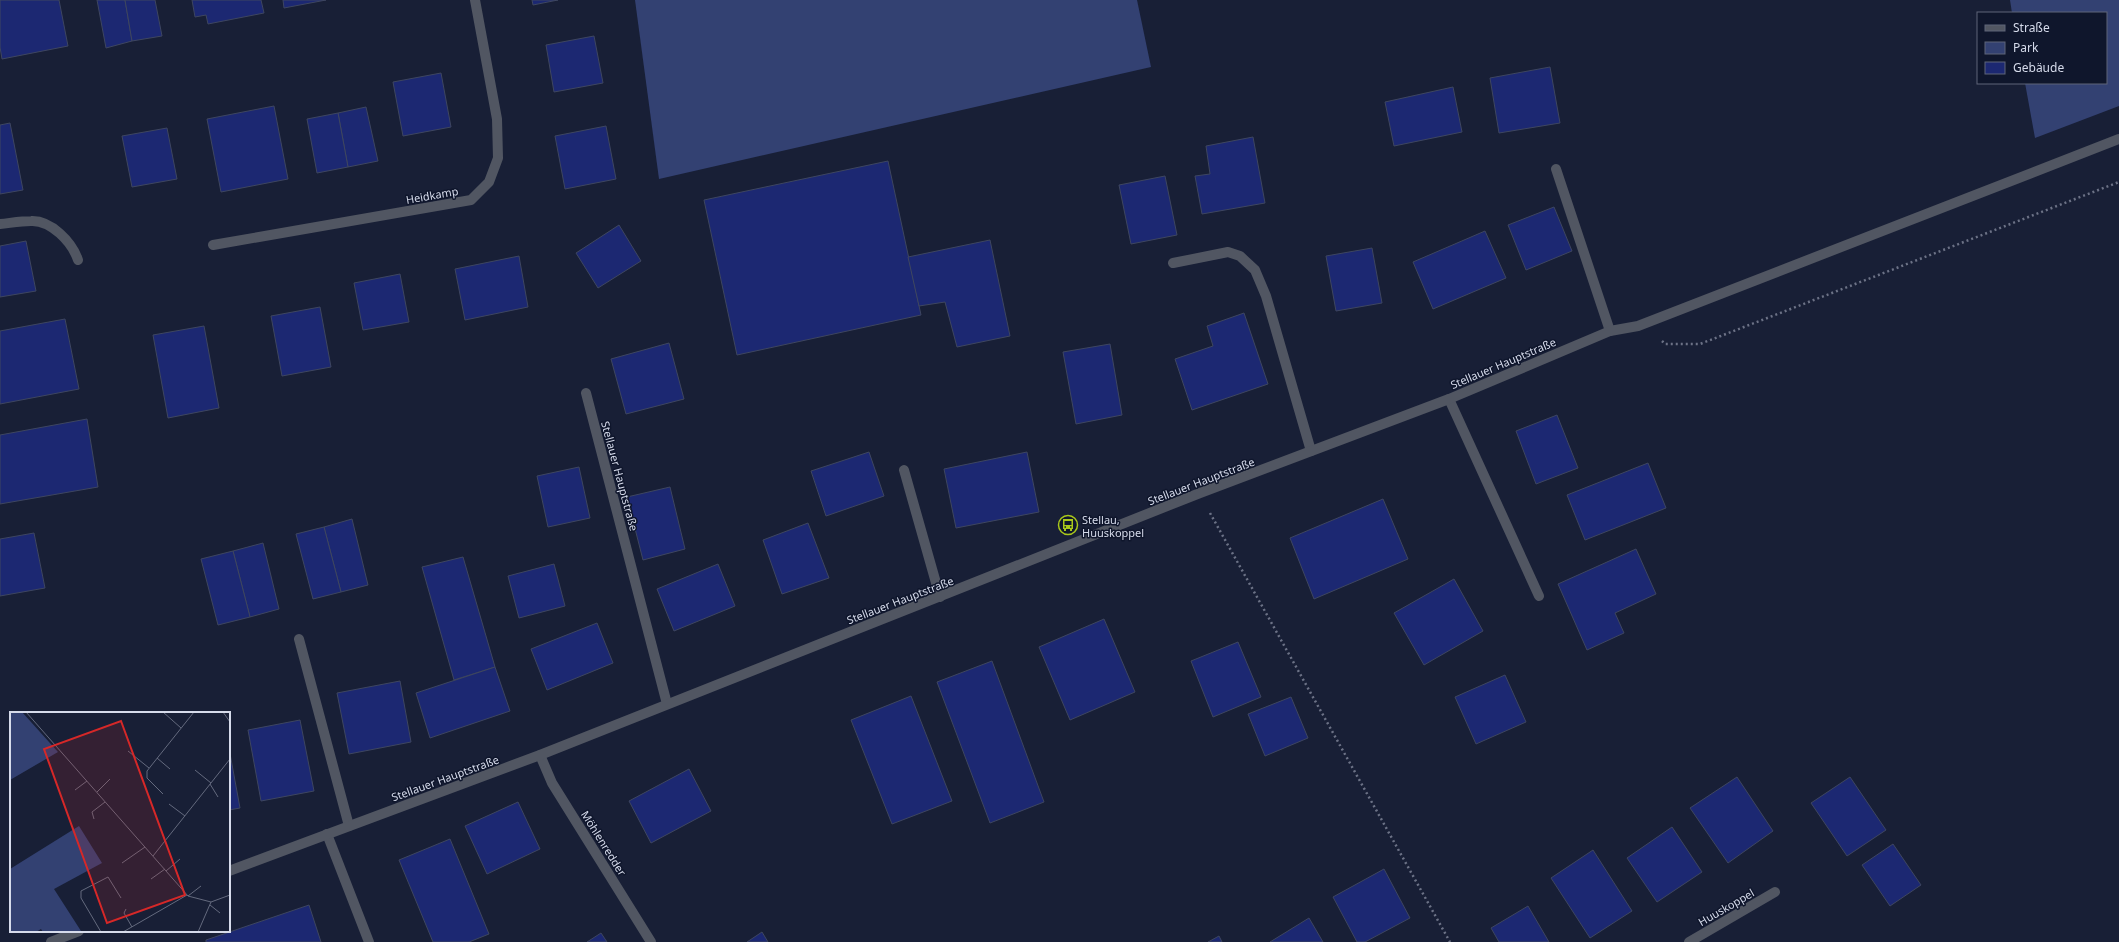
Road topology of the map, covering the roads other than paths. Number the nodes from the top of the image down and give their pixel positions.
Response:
1 (475, 0) edge
2 (2119, 139) edge
3 (1556, 169) dead end
4 (0, 224) edge
5 (214, 245) dead end
6 (78, 260) dead end
7 (1173, 262) dead end
8 (1610, 331) junction
9 (586, 393) dead end
10 (1449, 399) junction
11 (1311, 451) junction
12 (904, 470) dead end
13 (1539, 596) dead end
14 (940, 597) junction
15 (298, 639) dead end
16 (667, 704) junction
17 (540, 755) junction
18 (349, 826) junction
19 (327, 834) junction
20 (230, 871) edge
21 (1775, 892) dead end
22 (76, 932) edge
23 (51, 942) edge
24 (369, 942) edge
25 (651, 942) edge
26 (1689, 942) edge

1 - 5 street, Heidkamp
2 - 8 street, Stellauer Hauptstraße
3 - 8 street
4 - 6 street
7 - 11 street
8 - 10 street, Stellauer Hauptstraße
9 - 16 street, Stellauer Hauptstraße
10 - 11 street, Stellauer Hauptstraße
10 - 13 street
11 - 14 street, Stellauer Hauptstraße
12 - 14 street
14 - 16 street, Stellauer Hauptstraße
15 - 18 street
16 - 17 street, Stellauer Hauptstraße
17 - 18 street, Stellauer Hauptstraße
17 - 25 street, Möhlenredder
18 - 19 street, Stellauer Hauptstraße
19 - 20 street, Stellauer Hauptstraße
19 - 24 street
21 - 26 street, Huuskoppel
22 - 23 street

